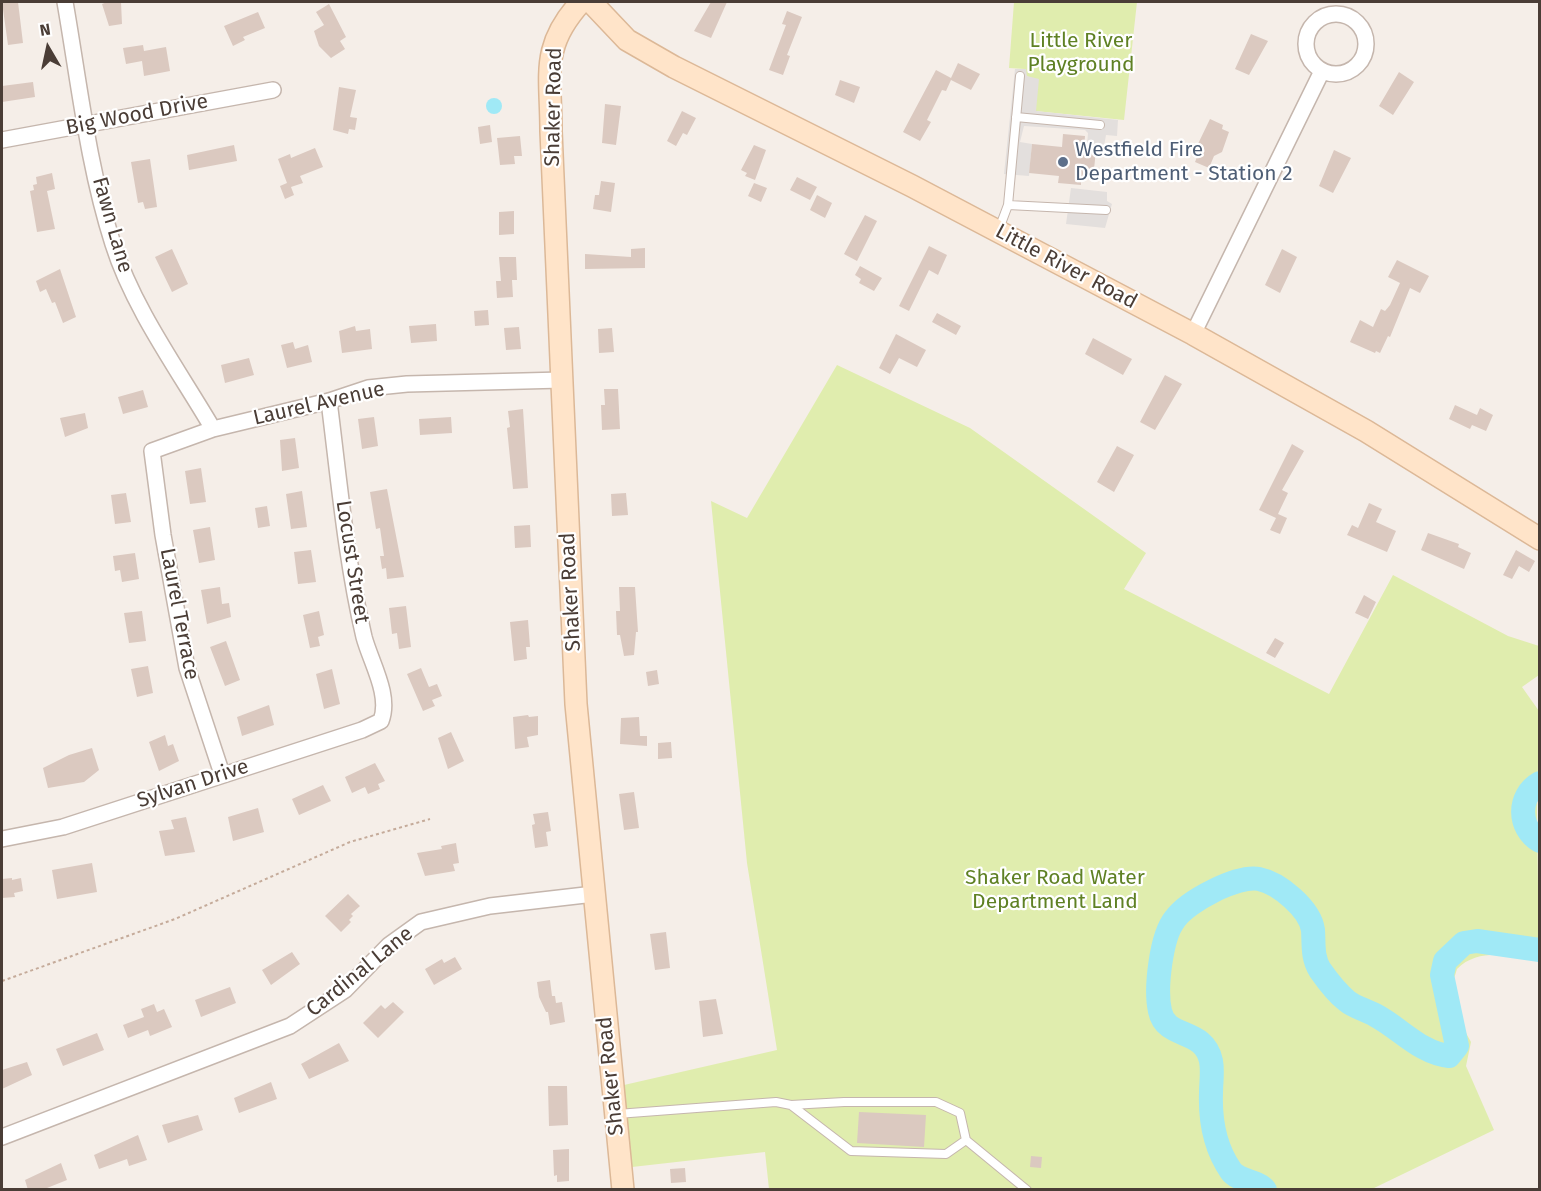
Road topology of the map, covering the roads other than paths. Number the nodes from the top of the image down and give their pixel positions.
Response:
1 (66, 2) edge
2 (581, 2) edge
3 (591, 2) edge
4 (1322, 71) dead end
5 (1020, 76) dead end
6 (273, 90) dead end
7 (1016, 117) junction
8 (87, 124) junction
9 (1100, 125) dead end
10 (2, 140) edge
11 (1008, 205) junction
12 (1106, 210) dead end
13 (998, 231) junction
14 (1193, 334) junction
15 (562, 380) junction
16 (329, 401) junction
17 (213, 429) junction
18 (152, 451) joint
19 (1539, 539) edge
20 (381, 721) joint
21 (222, 774) junction
22 (2, 839) edge
23 (594, 894) junction
24 (791, 1106) junction
25 (615, 1114) junction
26 (2, 1137) edge
27 (966, 1140) junction
28 (623, 1190) edge
29 (1027, 1190) edge

1 - 8 street, Fawn Lane
2 - 15 street, Shaker Road
3 - 13 street, Little River Road
4 - 14 street
5 - 7 lane
6 - 8 street, Big Wood Drive
7 - 9 lane
7 - 11 lane
8 - 10 street, Big Wood Drive
8 - 17 street, Fawn Lane
11 - 12 lane
11 - 13 lane
13 - 14 street, Little River Road
14 - 19 street, Little River Road
15 - 16 street, Laurel Avenue
15 - 23 street, Shaker Road
16 - 17 street, Laurel Avenue
16 - 20 street, Locust Street
17 - 18 street, Laurel Avenue
18 - 21 street, Laurel Terrace
20 - 21 street, Sylvan Drive
21 - 22 street, Sylvan Drive
23 - 25 street, Shaker Road
23 - 26 street, Cardinal Lane
24 - 25 lane
24 - 27 lane
24 - 27 lane
25 - 28 street, Shaker Road
27 - 29 lane

